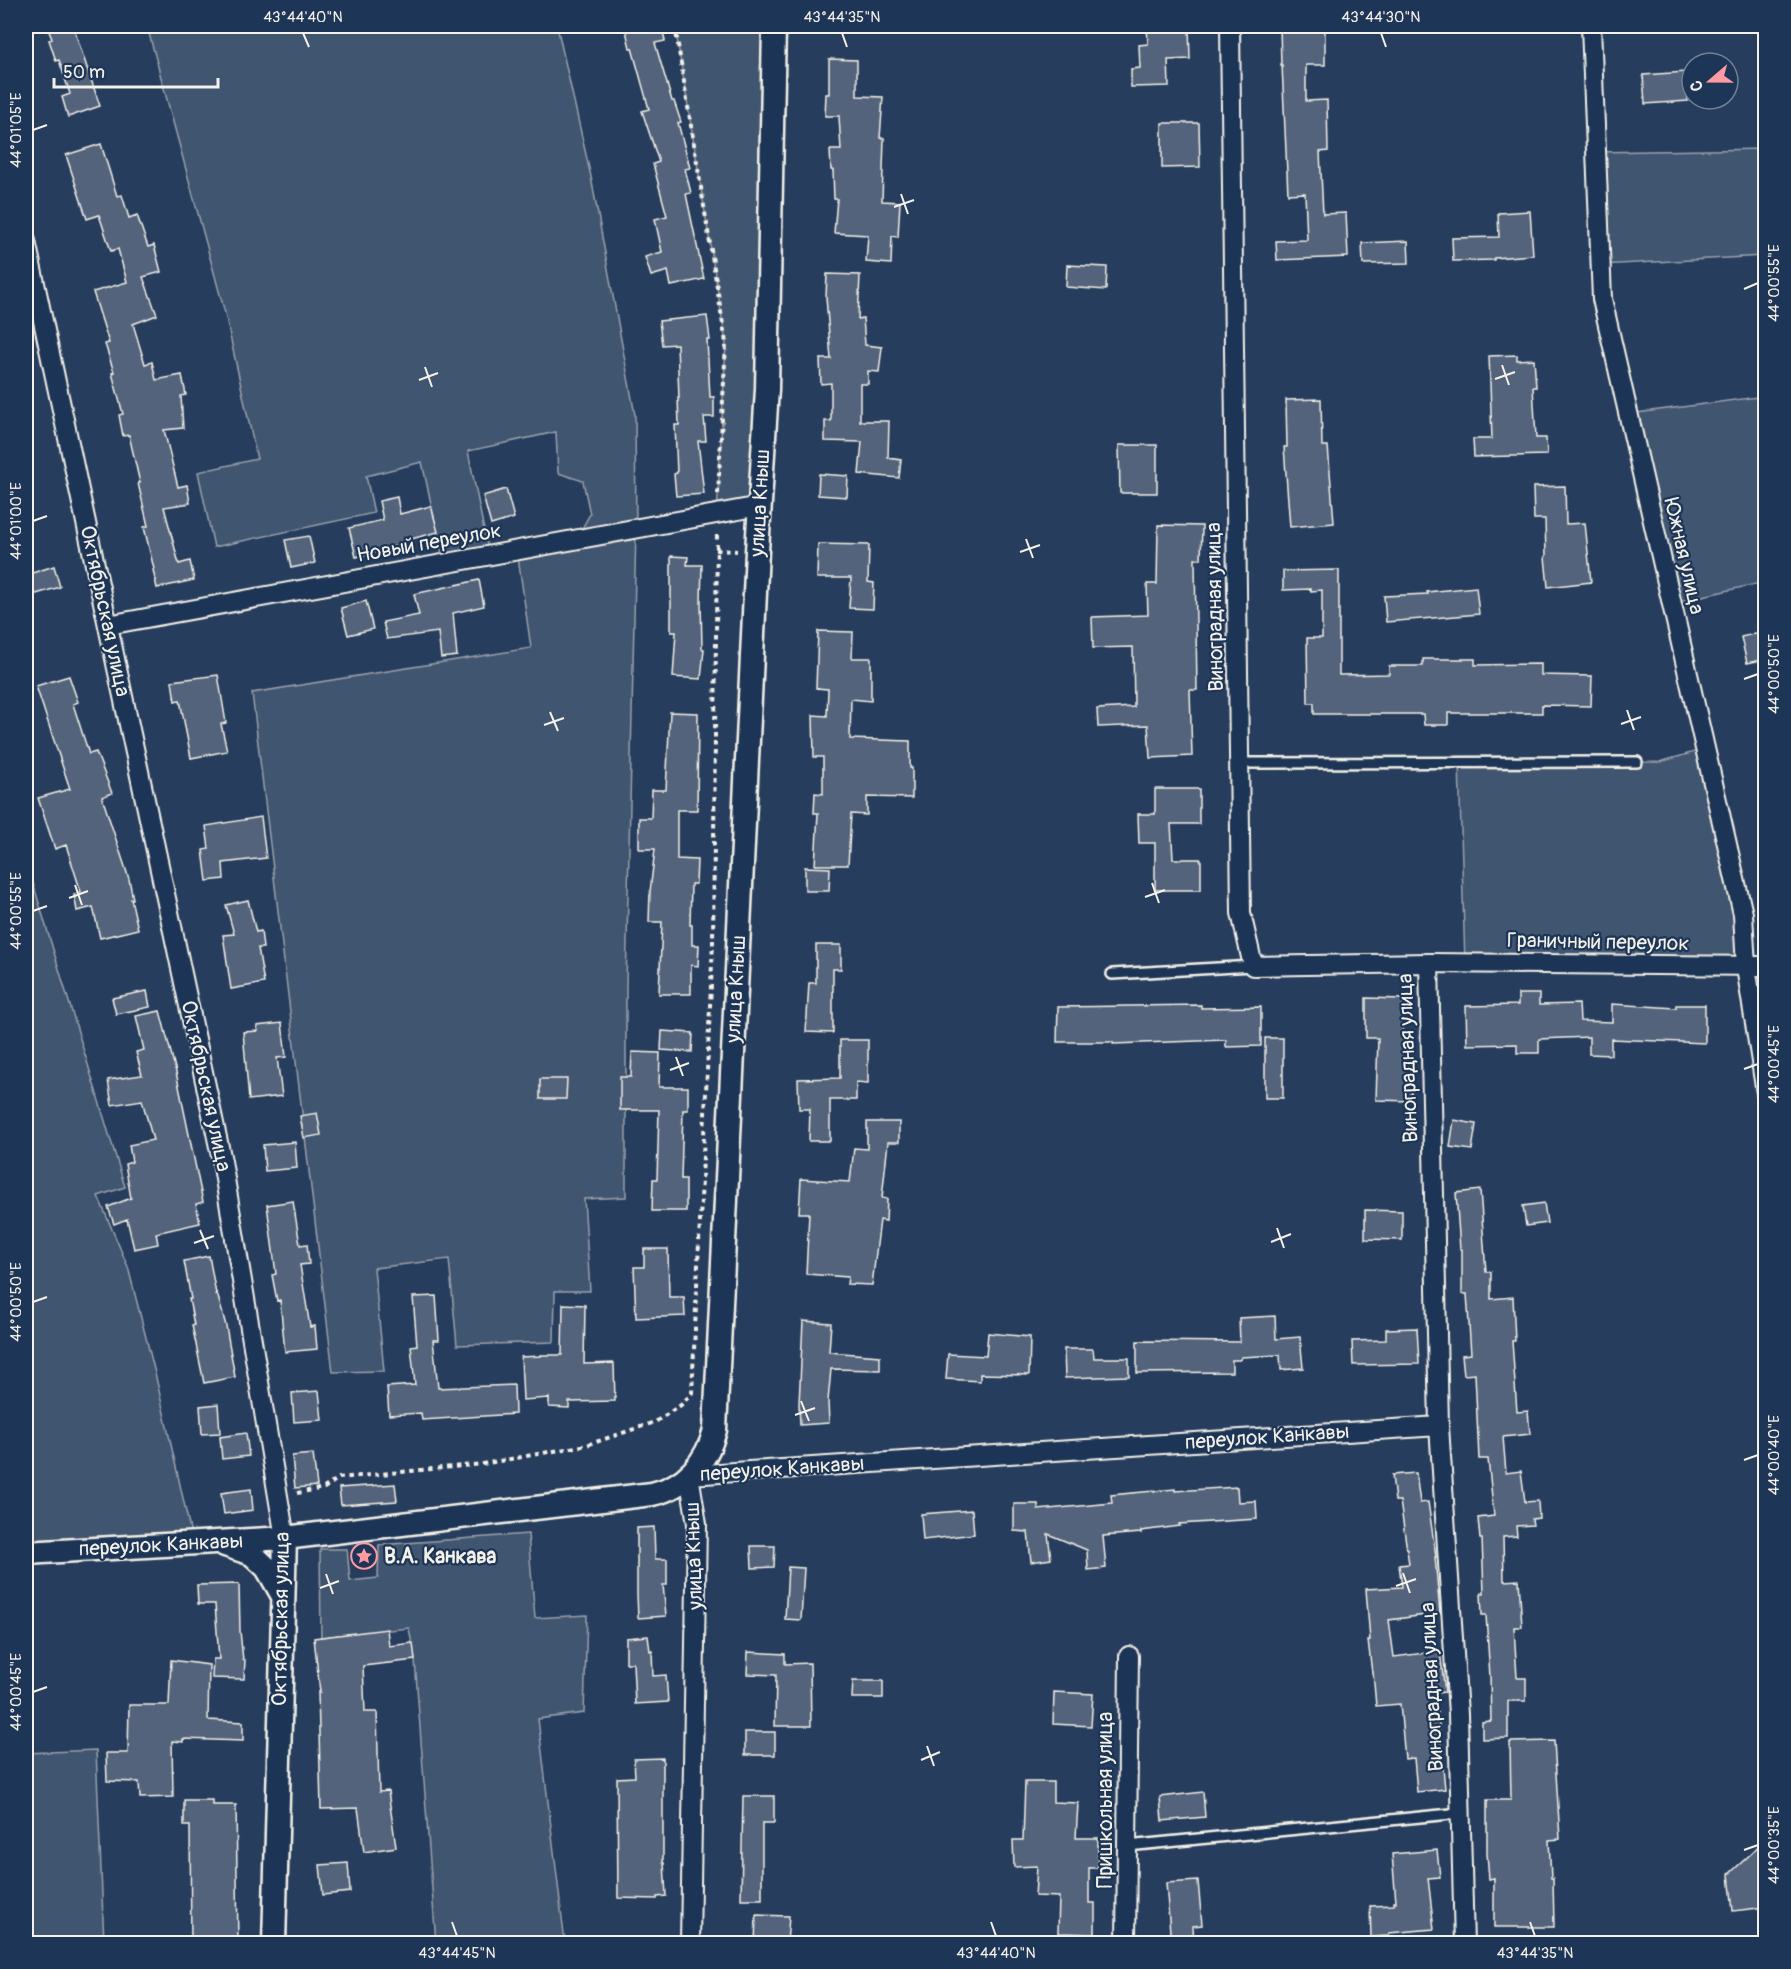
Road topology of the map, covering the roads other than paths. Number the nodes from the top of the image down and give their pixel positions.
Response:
1 (774, 26) edge
2 (1230, 26) edge
3 (1591, 26) edge
4 (26, 241) edge
5 (759, 506) junction
6 (108, 625) junction
7 (1637, 762) dead end
8 (1239, 763) junction
9 (1430, 963) junction
10 (1253, 966) junction
11 (1766, 966) edge
12 (1746, 967) junction
13 (1112, 974) dead end
14 (1766, 1093) edge
15 (1438, 1426) junction
16 (689, 1475) junction
17 (335, 1531) junction
18 (285, 1538) junction
19 (215, 1542) junction
20 (26, 1553) edge
21 (284, 1596) junction
22 (1129, 1656) dead end
23 (1461, 1813) junction
24 (1127, 1846) junction
25 (274, 1944) edge
26 (690, 1944) edge
27 (1126, 1944) edge
28 (1464, 1944) edge

1 - 5 street, улица Кныш
2 - 8 street, Виноградная улица
3 - 12 street, Южная улица
4 - 6 street, Октябрьская улица
5 - 6 street, Новый переулок
5 - 16 street, улица Кныш
6 - 18 street, Октябрьская улица
7 - 8 lane
8 - 10 street, Виноградная улица
9 - 10 street, Виноградная улица
9 - 12 street, Граничный переулок
9 - 15 street, Виноградная улица
10 - 13 lane
11 - 12 street, Граничный переулок
12 - 14 street, Южная улица
15 - 16 street, переулок Канкавы
15 - 23 street, Виноградная улица
16 - 17 street, переулок Канкавы
16 - 26 street, улица Кныш
17 - 18 street, переулок Канкавы
17 - 21 street
18 - 19 street, переулок Канкавы
18 - 21 street, Октябрьская улица
19 - 20 street, переулок Канкавы
19 - 21 street
21 - 25 street, Октябрьская улица
22 - 24 street, Пришкольная улица
23 - 24 lane
23 - 28 street, Виноградная улица
24 - 27 street, Пришкольная улица

